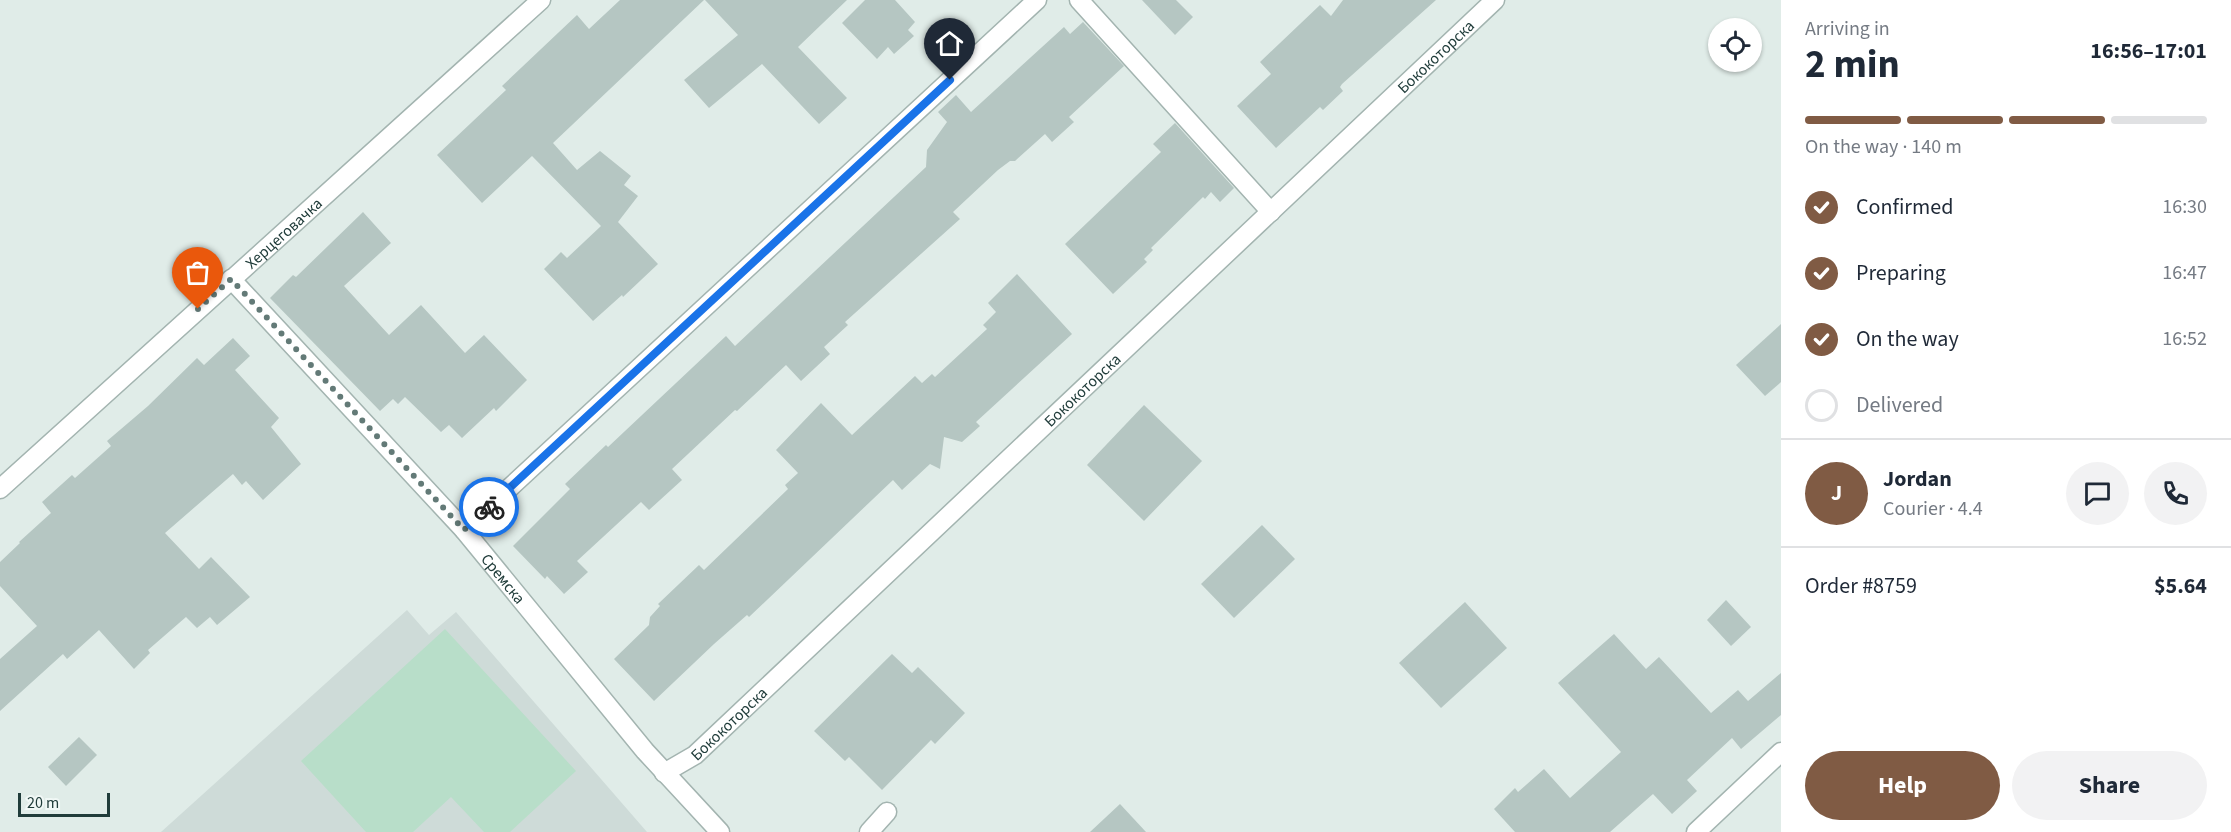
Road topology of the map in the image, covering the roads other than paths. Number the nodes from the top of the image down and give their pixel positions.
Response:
1 (541, 0) edge
2 (1037, 0) edge
3 (1079, 0) edge
4 (1495, 0) edge
5 (1271, 212) junction
6 (231, 279) junction
7 (0, 489) edge
8 (464, 530) junction
9 (1781, 752) edge
10 (664, 773) junction
11 (887, 812) dead end
12 (720, 832) edge
13 (868, 832) edge
14 (1696, 832) edge

1 - 6 street, Херцеговачка
2 - 8 street
3 - 5 street
4 - 5 street, Бококоторска
5 - 10 street, Бококоторска
6 - 7 street, Херцеговачка
6 - 8 street, Сремска
8 - 10 street, Сремска
9 - 14 street
10 - 12 street, Сремска
11 - 13 street

